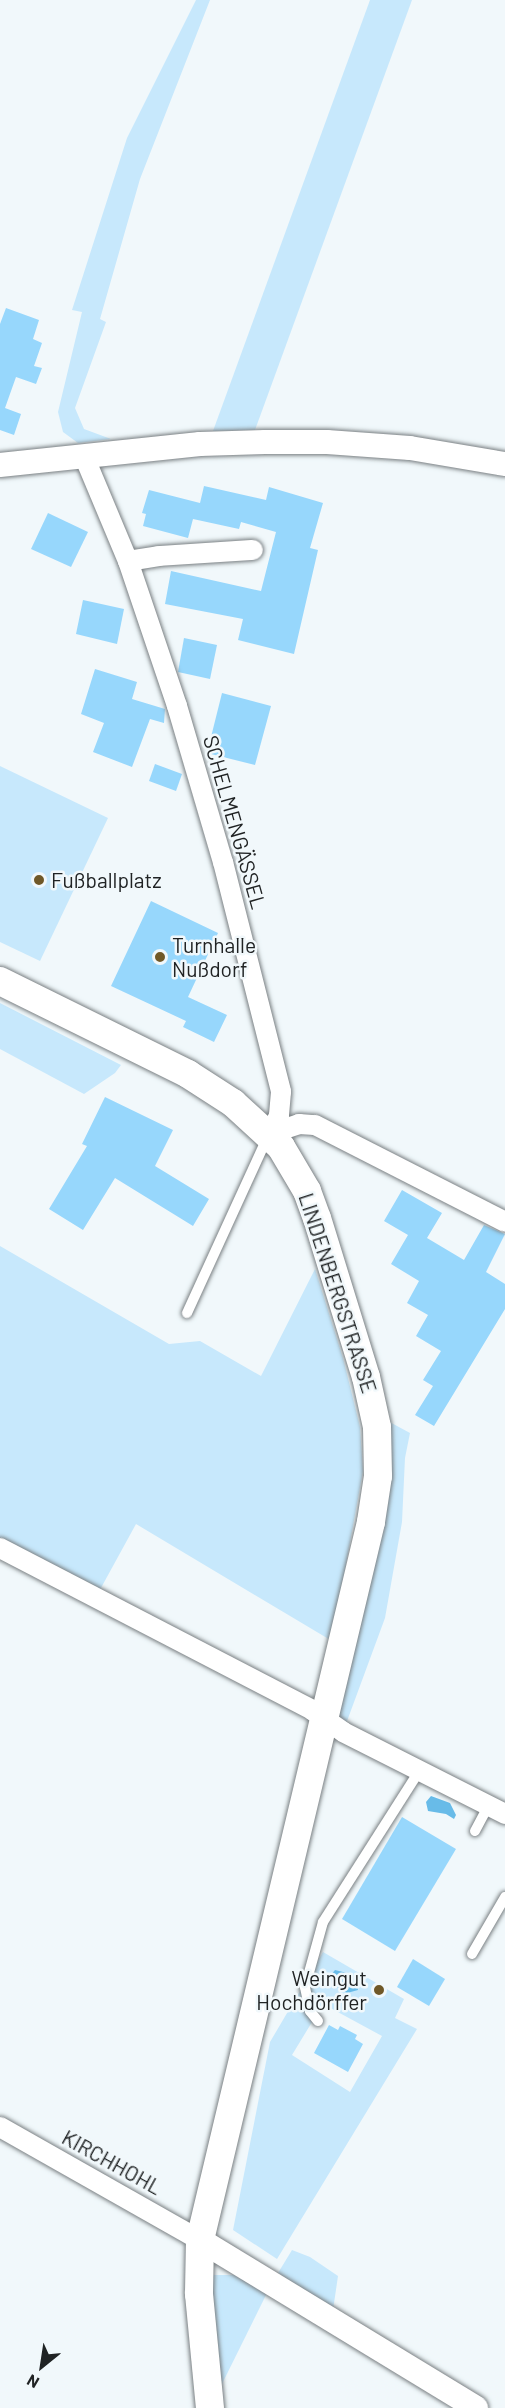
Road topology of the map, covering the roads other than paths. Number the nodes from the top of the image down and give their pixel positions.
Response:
1 (84, 456) junction
2 (505, 464) edge
3 (0, 465) edge
4 (253, 550) dead end
5 (128, 561) junction
6 (0, 981) edge
7 (269, 1134) junction
8 (505, 1222) edge
9 (187, 1312) dead end
10 (0, 1548) edge
11 (324, 1719) junction
12 (420, 1770) junction
13 (497, 1810) edge
14 (475, 1831) dead end
15 (505, 1897) edge
16 (472, 1954) dead end
17 (318, 2021) dead end
18 (0, 2127) edge
19 (200, 2240) junction
20 (210, 2408) edge
21 (476, 2408) edge

1 - 2 street
1 - 3 street
1 - 5 street, SCHELMENGÄSSEL
4 - 5 street
5 - 7 street, SCHELMENGÄSSEL
6 - 7 main road, LINDENBERGSTRASSE
7 - 8 street
7 - 9 lane
7 - 11 main road, LINDENBERGSTRASSE
10 - 11 street
11 - 12 street
11 - 19 main road, LINDENBERGSTRASSE
12 - 13 street
12 - 17 lane
13 - 14 lane
15 - 16 lane
18 - 19 street, KIRCHHOHL
19 - 20 main road, LINDENBERGSTRASSE
19 - 21 street

